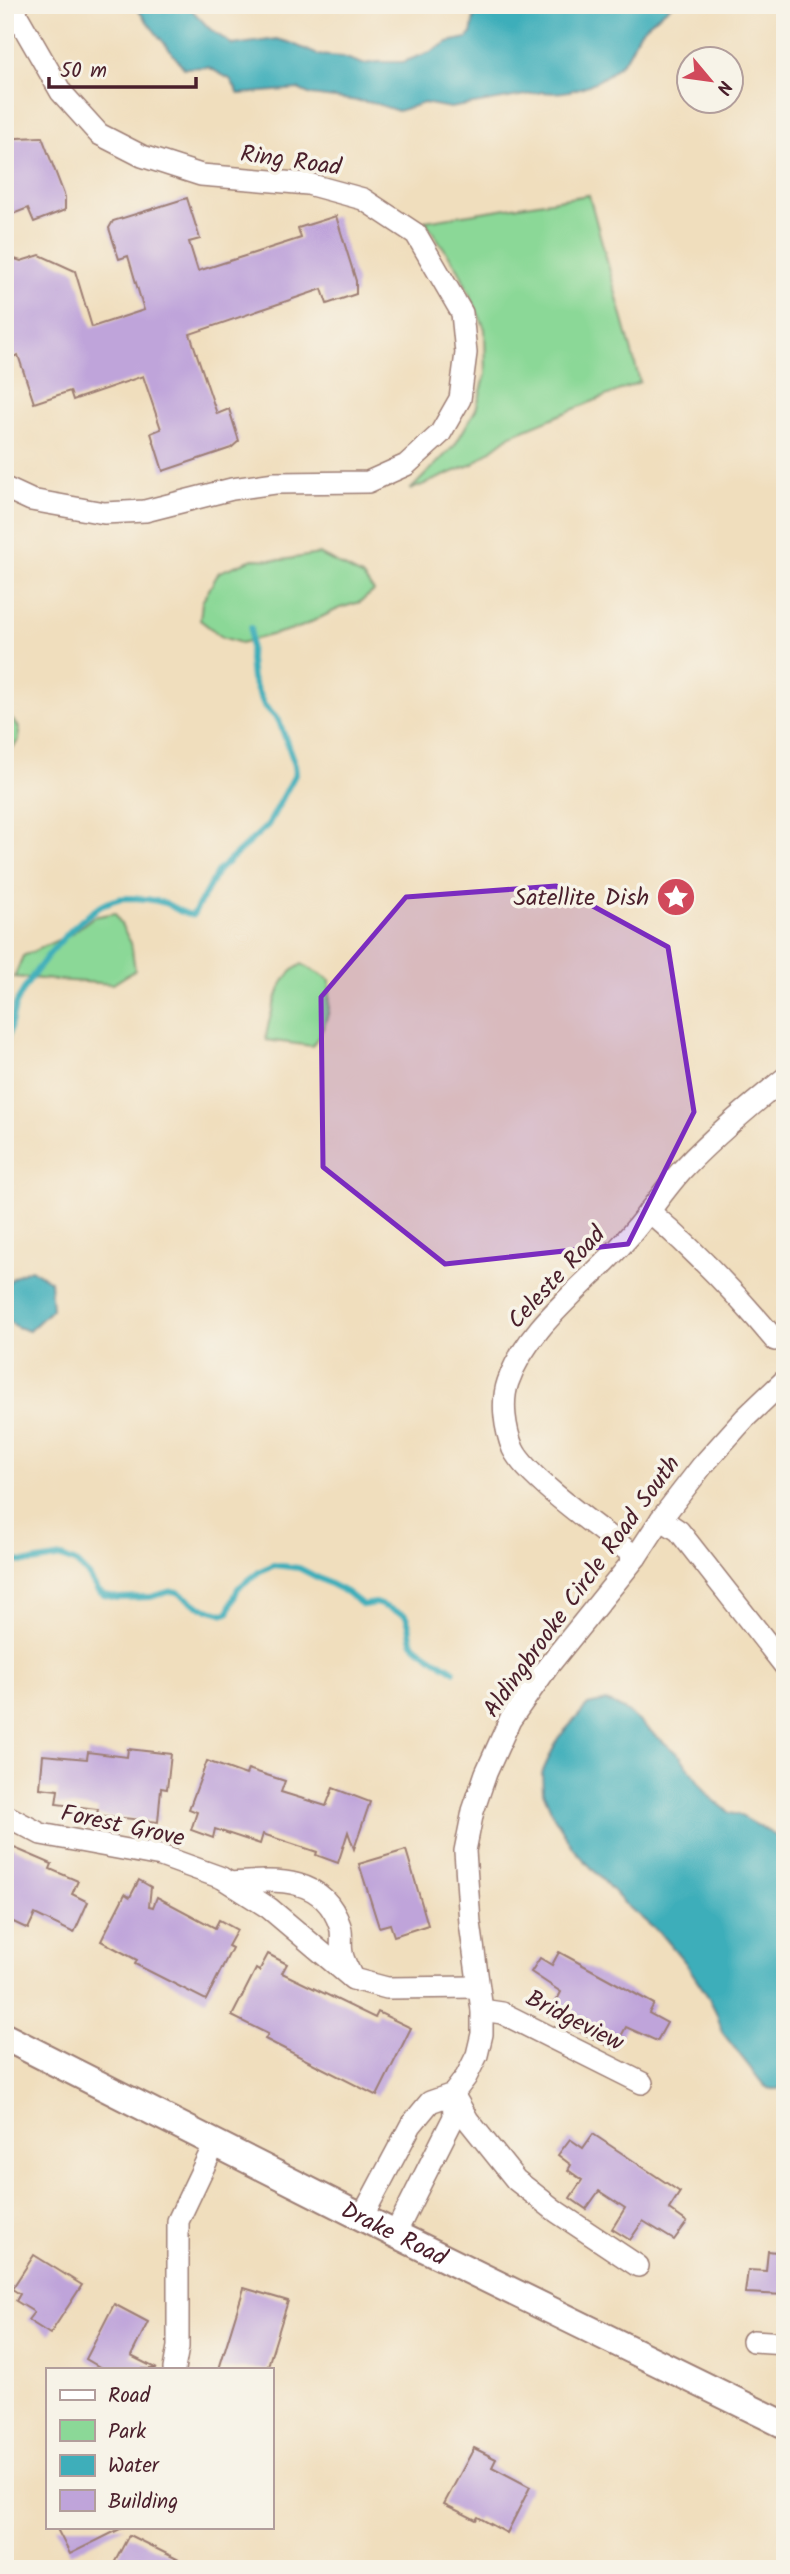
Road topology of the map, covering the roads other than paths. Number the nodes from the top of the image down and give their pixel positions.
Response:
1 (11, 5) edge
2 (5, 488) edge
3 (785, 1078) edge
4 (649, 1211) junction
5 (775, 1340) dead end
6 (785, 1380) edge
7 (661, 1519) junction
8 (636, 1557) junction
9 (785, 1666) edge
10 (5, 1815) edge
11 (230, 1883) junction
12 (353, 1979) junction
13 (478, 1987) junction
14 (482, 2010) junction
15 (5, 2037) edge
16 (642, 2083) dead end
17 (453, 2094) junction
18 (215, 2143) junction
19 (362, 2217) junction
20 (395, 2234) junction
21 (638, 2266) dead end
22 (753, 2341) dead end
23 (785, 2343) edge
24 (174, 2368) edge
25 (785, 2424) edge

1 - 2 street, Ring Road
3 - 4 street, Celeste Road
4 - 5 street
4 - 8 street, Celeste Road
6 - 7 street, Aldingbrooke Circle Road South
7 - 8 street, Aldingbrooke Circle Road South
7 - 9 street
8 - 13 street, Aldingbrooke Circle Road South
10 - 11 street, Forest Grove
11 - 12 street, Forest Grove
11 - 12 street, Forest Grove
12 - 13 street, Forest Grove
13 - 14 street, Aldingbrooke Circle Road South
14 - 16 street, Bridgeview
14 - 17 street, Aldingbrooke Circle Road South
15 - 18 street, Drake Road
17 - 19 street, Aldingbrooke Circle Road South
17 - 20 street, Aldingbrooke Circle Road South
17 - 21 street
18 - 19 street, Drake Road
18 - 24 street
19 - 20 street, Drake Road
20 - 25 street, Drake Road
22 - 23 street

